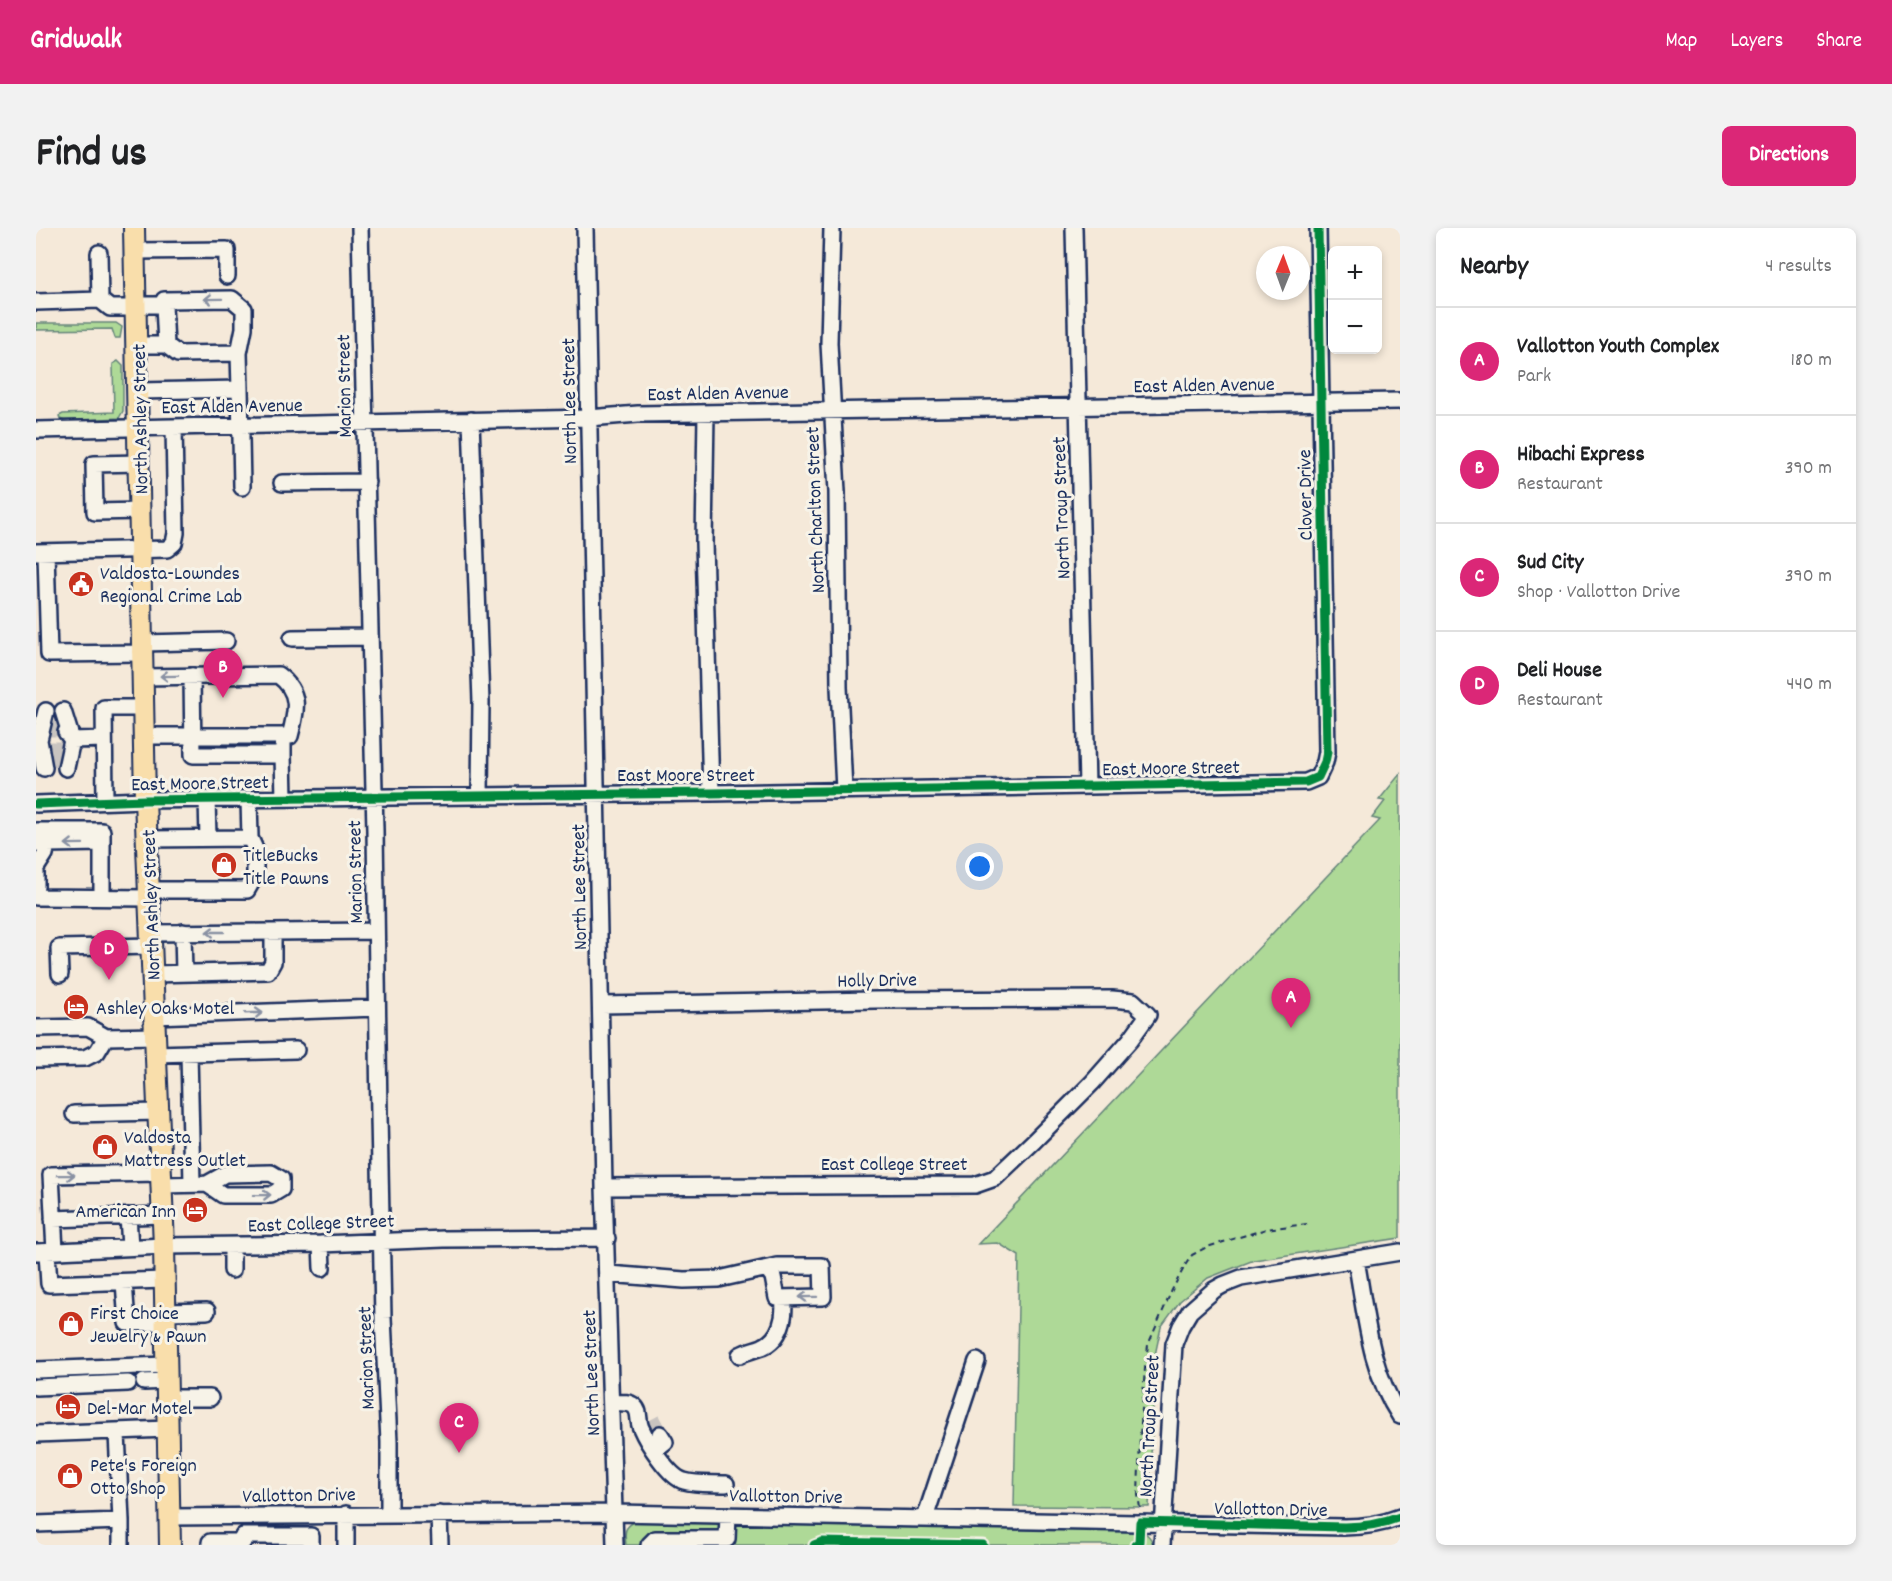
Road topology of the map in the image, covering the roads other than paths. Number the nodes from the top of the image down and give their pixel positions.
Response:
1 (134, 228) edge
2 (360, 228) edge
3 (585, 228) edge
4 (832, 228) edge
5 (1074, 228) edge
6 (1318, 228) edge
7 (135, 251) junction
8 (99, 253) dead end
9 (227, 276) dead end
10 (100, 300) junction
11 (36, 302) edge
12 (164, 305) junction
13 (136, 307) junction
14 (137, 345) junction
15 (166, 345) junction
16 (239, 353) junction
17 (240, 389) junction
18 (138, 392) junction
19 (1400, 401) edge
20 (1321, 404) junction
21 (1078, 406) junction
22 (831, 412) junction
23 (706, 413) junction
24 (589, 418) junction
25 (471, 420) junction
26 (365, 423) junction
27 (241, 425) junction
28 (174, 427) junction
29 (139, 428) junction
30 (36, 430) edge
31 (140, 464) junction
32 (367, 482) junction
33 (282, 483) dead end
34 (242, 487) dead end
35 (141, 511) junction
36 (141, 550) junction
37 (41, 552) edge
38 (370, 637) junction
39 (292, 638) dead end
40 (226, 641) dead end
41 (143, 648) junction
42 (43, 655) edge
43 (192, 676) junction
44 (143, 677) junction
45 (144, 708) junction
46 (144, 736) junction
47 (193, 736) junction
48 (283, 736) junction
49 (66, 739) tunnel mouth
50 (104, 739) junction
51 (283, 755) junction
52 (1325, 762) joint
53 (1087, 786) junction
54 (844, 790) junction
55 (711, 792) junction
56 (597, 793) junction
57 (480, 795) junction
58 (284, 798) junction
59 (373, 798) junction
60 (207, 799) junction
61 (249, 799) junction
62 (145, 800) junction
63 (105, 801) junction
64 (36, 804) edge
65 (36, 831) edge
66 (208, 838) junction
67 (250, 838) junction
68 (147, 839) junction
69 (102, 843) junction
70 (41, 844) edge
71 (36, 887) edge
72 (102, 894) junction
73 (150, 894) junction
74 (36, 897) edge
75 (376, 931) junction
76 (183, 932) junction
77 (273, 932) junction
78 (151, 939) junction
79 (184, 973) junction
80 (60, 974) dead end
81 (153, 974) junction
82 (601, 1005) junction
83 (377, 1008) junction
84 (1148, 1015) joint
85 (154, 1016) junction
86 (36, 1028) edge
87 (106, 1037) junction
88 (155, 1045) junction
89 (296, 1050) dead end
90 (189, 1053) junction
91 (36, 1059) edge
92 (158, 1112) junction
93 (74, 1114) dead end
94 (161, 1179) junction
95 (604, 1187) junction
96 (162, 1215) junction
97 (128, 1216) junction
98 (53, 1219) junction
99 (606, 1238) junction
100 (383, 1242) junction
101 (321, 1244) junction
102 (164, 1246) junction
103 (232, 1246) junction
104 (130, 1247) junction
105 (46, 1252) edge
106 (1400, 1252) edge
107 (1356, 1260) junction
108 (322, 1269) dead end
109 (232, 1270) dead end
110 (768, 1270) junction
111 (608, 1274) junction
112 (164, 1280) junction
113 (124, 1282) junction
114 (783, 1298) junction
115 (207, 1311) dead end
116 (165, 1317) junction
117 (740, 1355) dead end
118 (977, 1361) dead end
119 (119, 1366) junction
120 (36, 1370) edge
121 (144, 1382) dead end
122 (166, 1382) junction
123 (36, 1387) edge
124 (210, 1398) dead end
125 (612, 1403) junction
126 (1400, 1416) edge
127 (168, 1430) junction
128 (117, 1432) junction
129 (36, 1434) edge
130 (660, 1434) tunnel mouth
131 (656, 1450) junction
132 (726, 1485) dead end
133 (615, 1513) junction
134 (389, 1514) junction
135 (439, 1514) junction
136 (675, 1514) junction
137 (311, 1515) junction
138 (346, 1515) junction
139 (728, 1515) junction
140 (243, 1516) junction
141 (169, 1517) junction
142 (1400, 1517) edge
143 (925, 1518) junction
144 (120, 1521) junction
145 (1164, 1523) junction
146 (36, 1524) edge
147 (243, 1541) edge
148 (311, 1541) edge
149 (675, 1542) edge
150 (121, 1545) edge
151 (170, 1545) edge
152 (210, 1545) edge
153 (346, 1545) edge
154 (440, 1545) edge
155 (615, 1545) edge
156 (649, 1545) edge
157 (1162, 1545) edge

1 - 7 main road, North Ashley Street
2 - 26 street, Marion Street
3 - 24 street, North Lee Street
4 - 22 street, North Charlton Street
5 - 21 street, North Troup Street
6 - 20 street, Clover Drive
7 - 9 street
7 - 13 main road, North Ashley Street
8 - 10 street
10 - 11 street
10 - 13 street
12 - 13 street
12 - 15 street
16 -> 12 street
13 - 14 main road, North Ashley Street
14 - 15 street
14 - 18 main road, North Ashley Street
15 - 16 street
16 - 17 street
17 - 18 street
17 - 27 street
18 - 29 main road, North Ashley Street
19 - 20 street, East Alden Avenue
20 - 21 street, East Alden Avenue
20 - 52 street, Clover Drive
21 - 22 street, East Alden Avenue
21 - 53 street, North Troup Street
22 - 23 street, East Alden Avenue
22 - 54 street, North Charlton Street
23 - 24 street, East Alden Avenue
23 - 55 street
24 - 25 street, East Alden Avenue
24 - 56 street, North Lee Street
25 - 26 street, East Alden Avenue
25 - 57 street
26 - 27 street, East Alden Avenue
26 - 32 street, Marion Street
27 - 28 street, East Alden Avenue
27 - 34 street
28 - 29 street, East Alden Avenue
28 - 36 street
29 - 30 street, East Alden Avenue
29 - 31 main road, North Ashley Street
31 - 35 main road, North Ashley Street
31 - 35 street
32 - 33 street
32 - 38 street, Marion Street
35 - 36 main road, North Ashley Street
36 - 37 street
36 - 41 main road, North Ashley Street
37 - 42 street
38 - 39 street
38 - 59 street, Marion Street
40 - 41 street
41 - 42 street
41 - 44 main road, North Ashley Street
43 -> 44 street
43 - 47 street
43 - 48 street
44 - 45 main road, North Ashley Street
45 - 46 main road, North Ashley Street
45 - 50 street
46 - 47 street
46 - 62 main road, North Ashley Street
47 - 48 street
47 - 51 street
48 - 51 street
49 - 50 street
50 - 63 street
51 - 58 street
52 - 53 street, East Moore Street
53 - 54 street, East Moore Street
54 - 55 street, East Moore Street
55 - 56 street, East Moore Street
56 - 57 street, East Moore Street
56 - 82 street, North Lee Street
57 - 59 street, East Moore Street
58 - 59 street, East Moore Street
58 - 61 street, East Moore Street
59 - 75 street, Marion Street
60 - 61 street, East Moore Street
60 - 62 street, East Moore Street
60 - 66 street
61 - 67 street
62 - 63 street, East Moore Street
62 - 68 main road, North Ashley Street
63 - 64 street, East Moore Street
65 - 69 street
66 - 67 street
66 - 68 street
67 - 73 street
68 - 73 main road, North Ashley Street
69 -> 70 street
69 - 72 street
70 - 71 street
71 - 72 street
72 - 73 street
72 - 74 street
73 - 78 main road, North Ashley Street
75 - 77 street
75 - 83 street, Marion Street
77 -> 76 street
76 - 78 street
76 - 79 street
77 - 79 street
78 - 80 street
78 - 81 main road, North Ashley Street
79 - 81 street
81 - 85 main road, North Ashley Street
82 - 84 street, Holly Drive
82 - 95 street, North Lee Street
85 -> 83 street
83 - 100 street, Marion Street
84 - 95 street, East College Street
85 - 88 main road, North Ashley Street
86 - 87 street
87 - 88 street
87 - 91 street
88 - 90 street
88 - 92 main road, North Ashley Street
89 - 90 street
90 - 94 street
92 - 93 street
92 - 94 main road, North Ashley Street
94 - 96 main road, North Ashley Street
98 -> 94 street
95 - 99 street, North Lee Street
96 - 97 street
96 - 102 main road, North Ashley Street
97 - 98 street
97 - 104 street
98 - 105 street
99 - 100 street, East College Street
99 - 111 street, North Lee Street
100 - 101 street, East College Street
100 - 134 street, Marion Street
101 - 103 street, East College Street
101 - 108 street
102 - 103 street, East College Street
102 - 104 street, East College Street
102 - 112 main road, North Ashley Street
103 - 109 street
104 - 105 street, East College Street
105 - 113 street
106 - 107 street, North Troup Street
107 - 126 street
107 - 145 street, North Troup Street
110 - 111 street
110 - 114 street
110 -> 114 street
111 - 125 street, North Lee Street
112 - 113 street
112 - 116 main road, North Ashley Street
113 - 116 street
114 - 117 street
115 - 116 street
116 - 122 main road, North Ashley Street
118 - 143 street
119 - 120 street
119 - 122 street
119 - 123 street
121 - 122 street
122 - 124 street
122 - 127 main road, North Ashley Street
125 - 131 street
125 - 133 street, North Lee Street
127 - 128 street
127 - 141 main road, North Ashley Street
128 - 129 street
128 - 144 street
130 - 131 street
131 - 132 street
133 - 135 street, Vallotton Drive
133 - 136 street, Vallotton Drive
133 - 155 street, North Lee Street
134 - 135 street, Vallotton Drive
134 - 138 street, Vallotton Drive
135 - 154 street
136 - 139 street, Vallotton Drive
136 - 149 street
137 - 138 street, Vallotton Drive
137 - 140 street, Vallotton Drive
137 - 148 street
138 - 153 street
139 - 143 street, Vallotton Drive
139 - 149 street
140 - 141 street, Vallotton Drive
140 - 147 street
141 - 151 main road, North Ashley Street
142 - 145 street, Vallotton Drive
143 - 145 street, Vallotton Drive
144 - 146 street
144 - 150 street
145 - 157 street, North Troup Street
147 - 148 street
147 - 152 street
149 - 156 street

